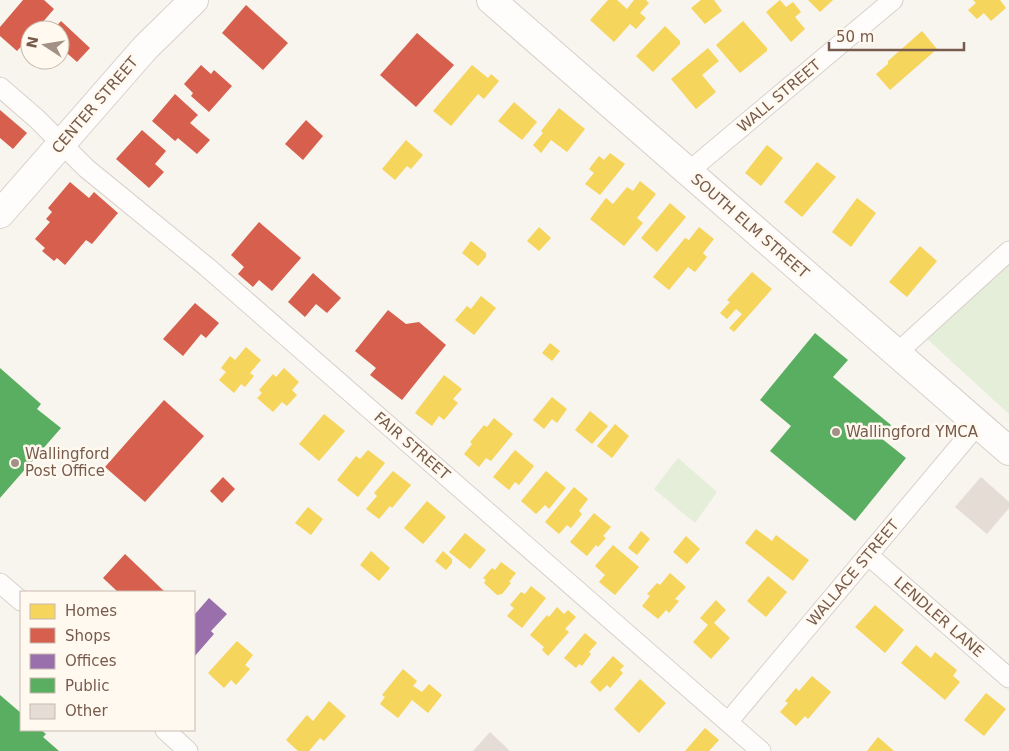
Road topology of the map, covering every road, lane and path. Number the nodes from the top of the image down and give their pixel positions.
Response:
1 (194, 0) edge
2 (491, 0) edge
3 (893, 0) edge
4 (0, 87) edge
5 (62, 144) junction
6 (688, 172) junction
7 (0, 214) edge
8 (1009, 251) edge
9 (897, 353) junction
10 (978, 424) junction
11 (1009, 451) edge
12 (868, 555) junction
13 (0, 583) edge
14 (20, 600) edge
15 (1009, 678) edge
16 (728, 722) junction
17 (166, 731) edge
18 (188, 751) edge
19 (761, 751) edge

1 - 5 main road, CENTER STREET
2 - 6 main road, SOUTH ELM STREET
3 - 6 street, WALL STREET
4 - 5 street, FAIR STREET
5 - 7 main road, CENTER STREET
5 - 16 street, FAIR STREET
6 - 9 main road, SOUTH ELM STREET
8 - 9 street
9 - 10 main road, SOUTH ELM STREET
10 - 11 main road, SOUTH ELM STREET
10 - 12 street, WALLACE STREET
12 - 15 street, LENDLER LANE
12 - 16 street, WALLACE STREET
13 - 14 street
16 - 19 street, FAIR STREET
17 - 18 street

